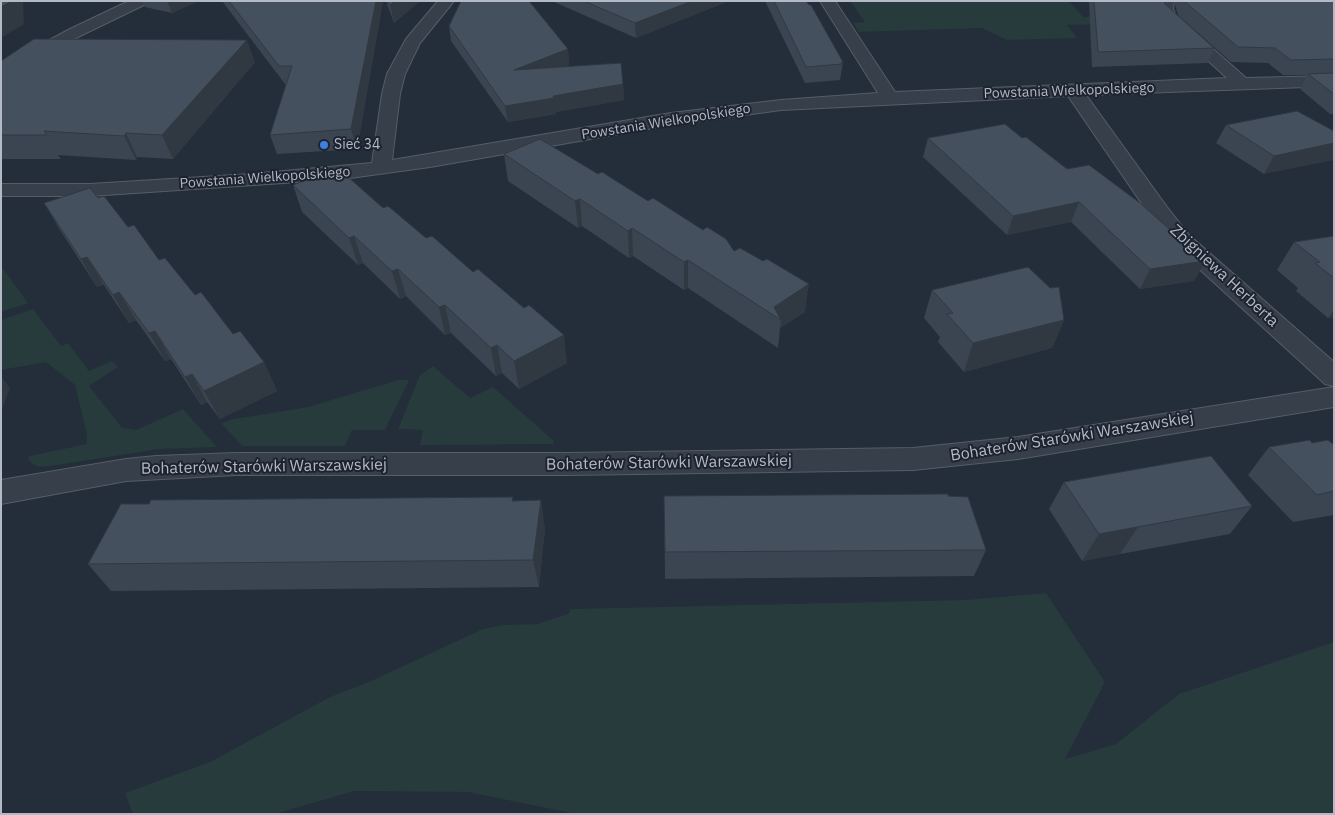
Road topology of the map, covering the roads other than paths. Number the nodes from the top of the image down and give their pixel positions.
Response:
1 (141, 1) edge
2 (447, 1) edge
3 (827, 1) edge
4 (1167, 1) edge
5 (1, 73) edge
6 (1334, 81) edge
7 (1242, 83) junction
8 (1074, 91) junction
9 (890, 98) junction
10 (381, 168) junction
11 (1, 190) edge
12 (1334, 377) edge
13 (1334, 396) edge
14 (1, 492) edge

1 - 5 street
2 - 10 street
3 - 9 street
4 - 7 street
6 - 7 street, Powstania Wielkopolskiego
7 - 8 street, Powstania Wielkopolskiego
8 - 9 street, Powstania Wielkopolskiego
8 - 12 street, Zbigniewa Herberta
9 - 10 street, Powstania Wielkopolskiego
10 - 11 street, Powstania Wielkopolskiego
13 - 14 street, Bohaterów Starówki Warszawskiej

